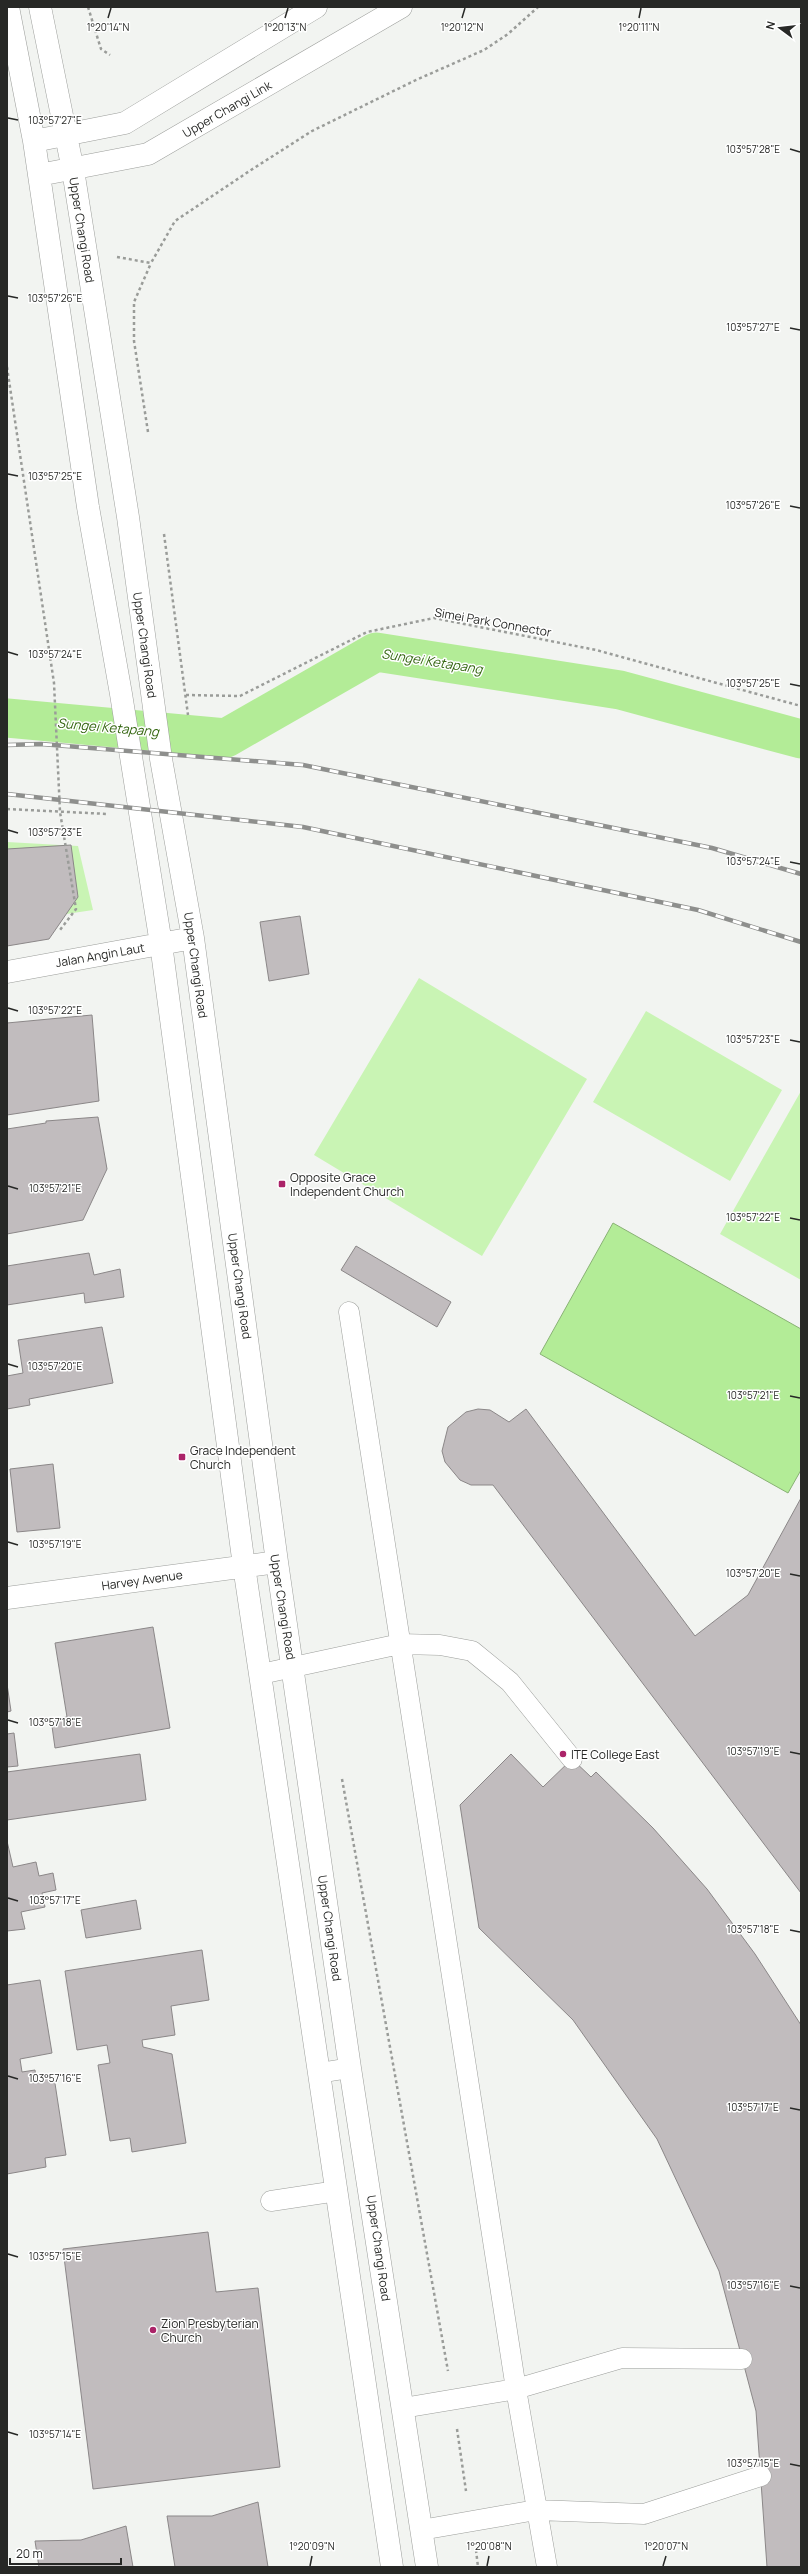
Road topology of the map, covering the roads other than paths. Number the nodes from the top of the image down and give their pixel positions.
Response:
1 (8, 7) edge
2 (40, 7) edge
3 (316, 7) edge
4 (401, 7) edge
5 (67, 135) junction
6 (34, 141) junction
7 (73, 170) junction
8 (39, 175) junction
9 (194, 938) junction
10 (161, 944) junction
11 (7, 972) edge
12 (349, 1312) dead end
13 (276, 1562) junction
14 (244, 1566) junction
15 (7, 1598) edge
16 (400, 1644) junction
17 (292, 1667) junction
18 (261, 1674) junction
19 (572, 1759) dead end
20 (350, 2068) junction
21 (319, 2073) junction
22 (337, 2191) junction
23 (271, 2201) dead end
24 (742, 2359) dead end
25 (516, 2389) junction
26 (403, 2408) junction
27 (761, 2476) dead end
28 (536, 2510) junction
29 (422, 2530) junction
30 (392, 2567) edge
31 (427, 2567) edge
32 (546, 2567) edge

1 - 6 street
2 - 5 street, Upper Changi Road
3 - 5 street
4 - 7 street, Upper Changi Link
5 - 6 street
5 - 7 street, Upper Changi Road
6 - 8 street
7 - 8 street, Upper Changi Link
7 - 9 street, Upper Changi Road
8 - 10 street
9 - 10 street, Jalan Angin Laut
9 - 13 street, Upper Changi Road
10 - 11 street, Jalan Angin Laut
10 - 14 street
12 - 16 lane
13 - 14 street, Harvey Avenue
13 - 17 street, Upper Changi Road
14 - 15 street, Harvey Avenue
14 - 18 street
16 - 17 lane
16 - 19 lane
16 - 25 lane
17 - 18 lane
17 - 20 street, Upper Changi Road
18 - 21 street
20 - 21 lane
20 - 26 street, Upper Changi Road
21 - 22 street
22 - 23 lane
22 - 30 street
24 - 25 lane
25 - 26 lane
25 - 28 lane
26 - 29 street, Upper Changi Road
27 - 28 lane
28 - 29 lane
28 - 32 lane
29 - 31 street, Upper Changi Road

